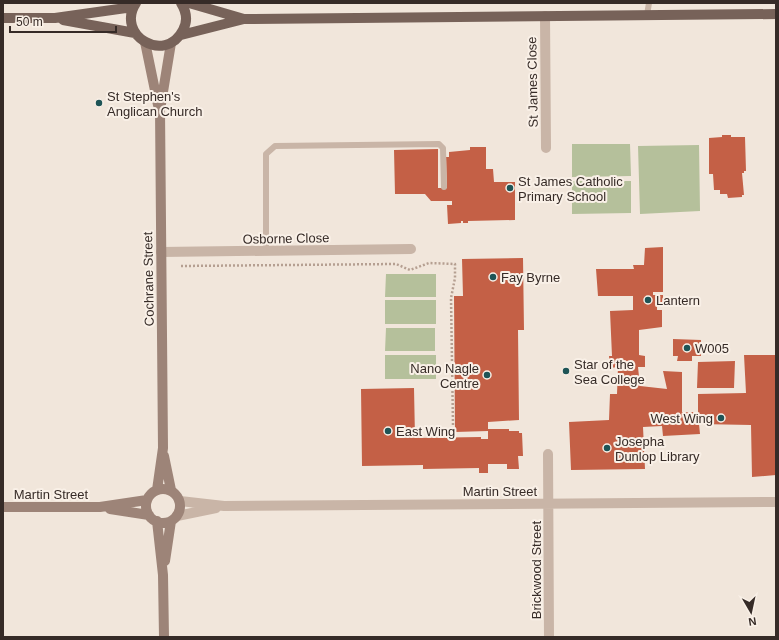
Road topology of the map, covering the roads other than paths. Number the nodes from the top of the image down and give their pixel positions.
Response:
1 (181, 3) edge
2 (189, 3) edge
3 (649, 3) edge
4 (134, 5) edge
5 (776, 14) edge
6 (647, 15) junction
7 (545, 16) junction
8 (3, 18) edge
9 (55, 18) junction
10 (244, 19) junction
11 (135, 33) junction
12 (180, 35) junction
13 (145, 42) junction
14 (171, 43) junction
15 (160, 110) junction
16 (546, 148) dead end
17 (444, 187) dead end
18 (411, 250) dead end
19 (161, 252) junction
20 (266, 252) junction
21 (163, 448) junction
22 (548, 454) dead end
23 (157, 490) junction
24 (171, 490) junction
25 (147, 500) junction
26 (180, 501) junction
27 (776, 502) edge
28 (548, 503) junction
29 (224, 506) junction
30 (100, 507) junction
31 (3, 508) edge
32 (153, 518) junction
33 (174, 518) junction
34 (163, 575) junction
35 (164, 637) edge
36 (549, 637) edge

1 - 12 main road
2 - 10 main road
3 - 6 lane
4 - 9 main road
4 - 11 main road
5 - 6 main road
6 - 7 main road
7 - 10 main road
7 - 16 street, St James Close
8 - 9 main road
9 - 11 main road
10 - 12 main road
11 - 13 main road
12 - 14 main road
13 - 14 main road
13 - 15 street, Cochrane Street
14 - 15 street, Cochrane Street
15 - 19 street, Cochrane Street
17 - 20 lane
18 - 20 street, Osborne Close
19 - 20 street, Osborne Close
19 - 21 street, Cochrane Street
21 - 23 street, Cochrane Street
21 - 24 street, Cochrane Street
22 - 28 street, Brickwood Street
23 - 24 street
23 - 25 street
24 - 26 street
25 - 30 street, Martin Street
25 - 32 street
26 - 29 street, Martin Street
26 - 33 street
27 - 28 street, Martin Street
28 - 29 street, Martin Street
28 - 36 street, Brickwood Street
29 - 33 street, Martin Street
30 - 31 street, Martin Street
30 - 32 street, Martin Street
32 - 33 street
32 - 34 street
33 - 34 street
34 - 35 street

